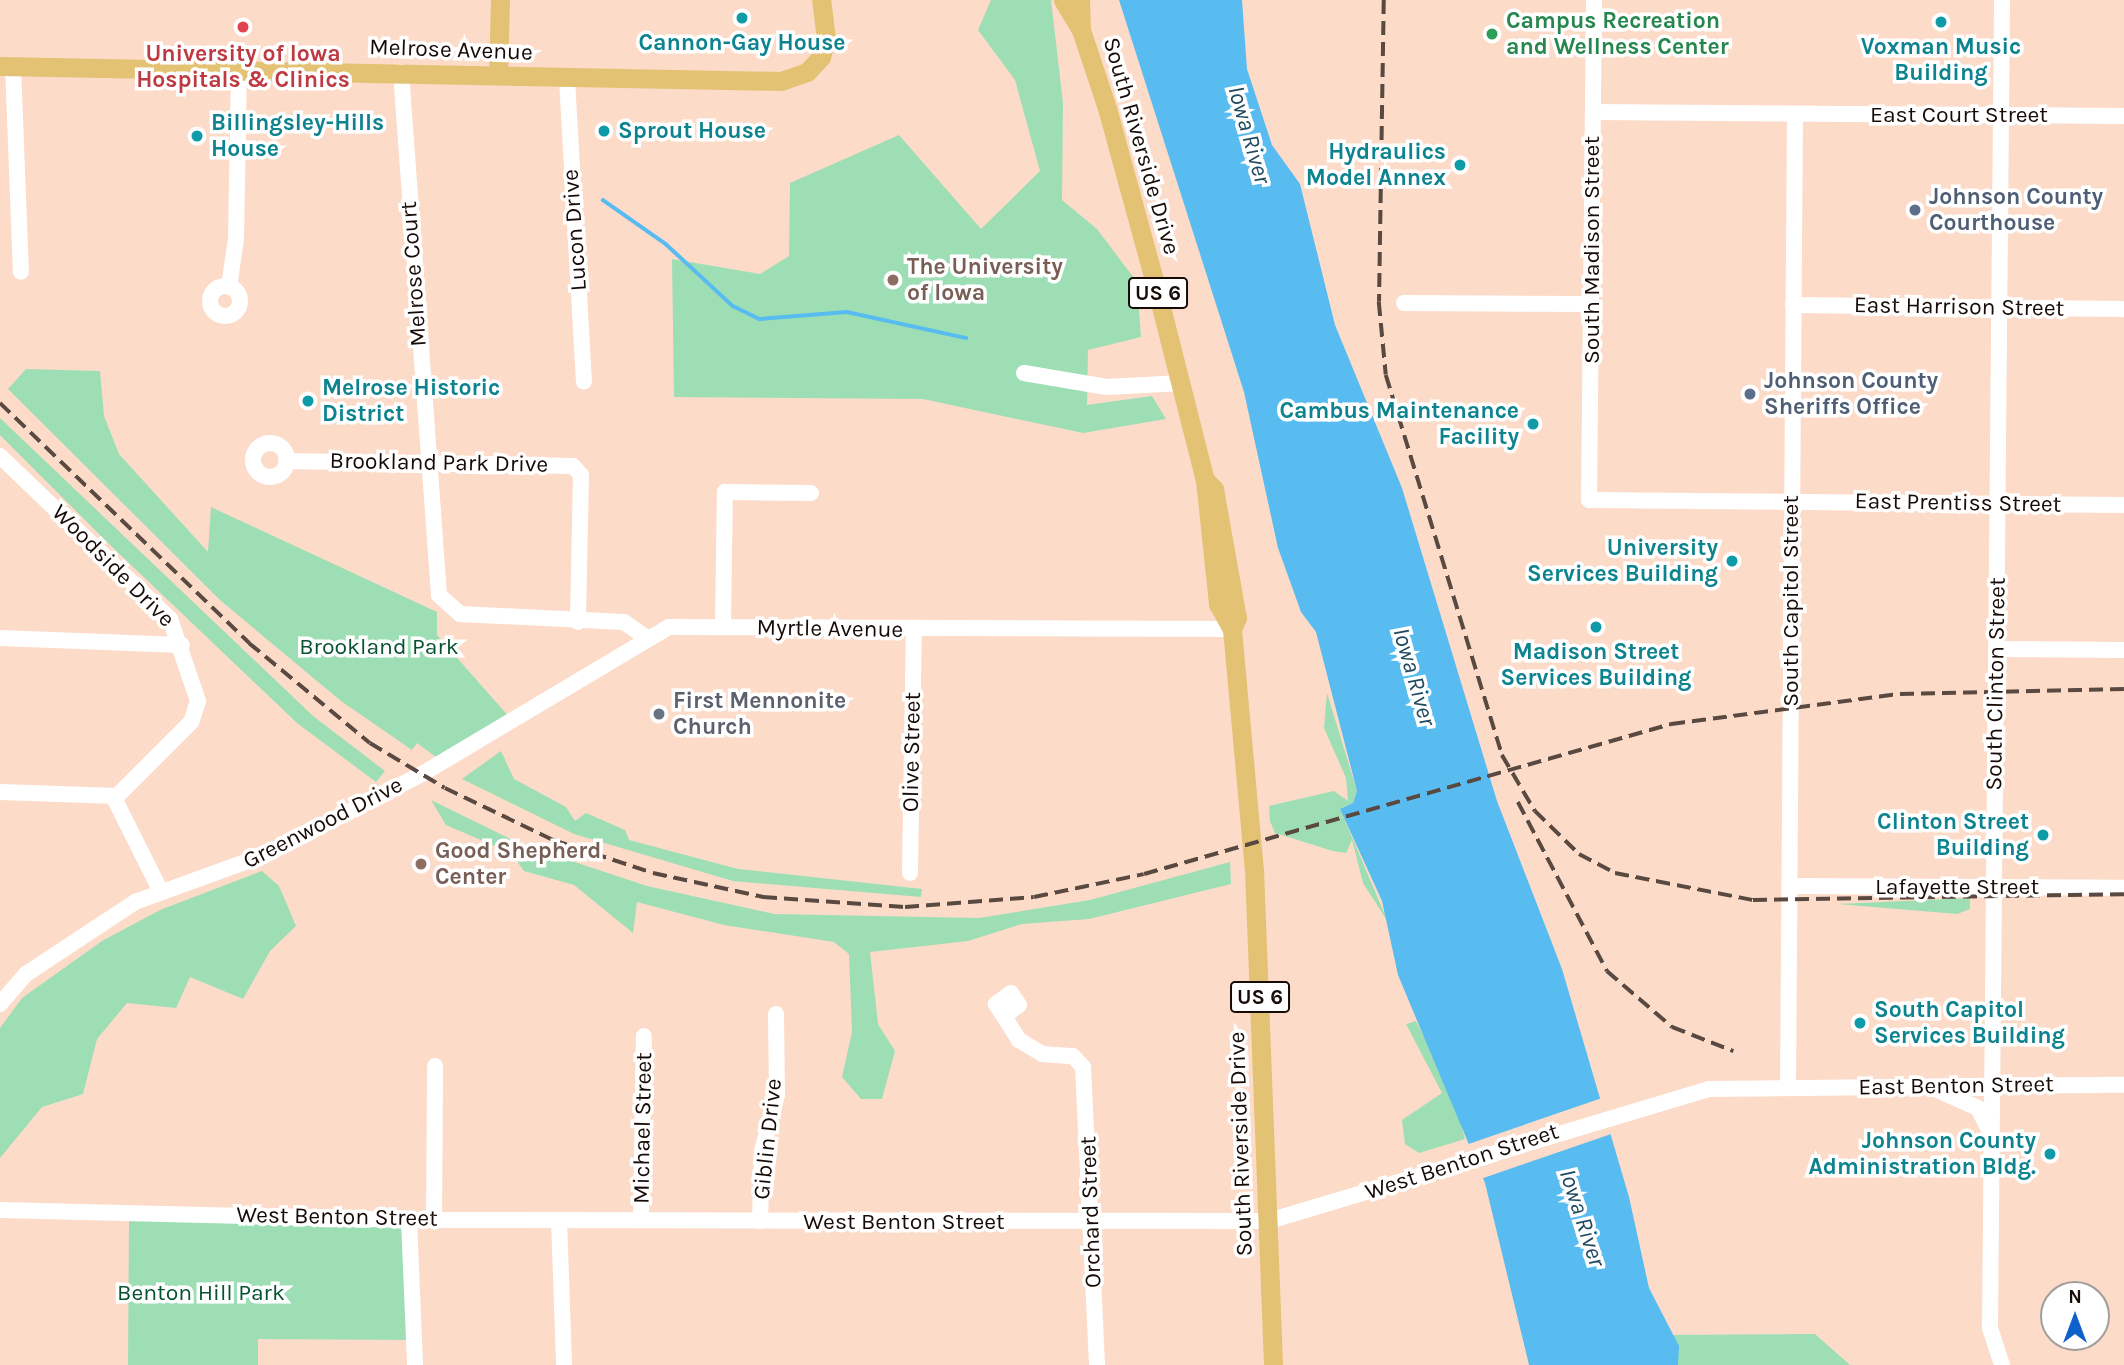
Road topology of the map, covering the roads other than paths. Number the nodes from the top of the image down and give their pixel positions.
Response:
1 (500, 0) edge
2 (821, 0) edge
3 (1063, 0) edge
4 (1080, 0) edge
5 (1594, 0) edge
6 (2003, 0) edge
7 (1081, 30) junction
8 (6, 66) edge
9 (239, 70) junction
10 (401, 72) junction
11 (498, 73) junction
12 (567, 79) junction
13 (1593, 111) junction
14 (1795, 114) junction
15 (2001, 115) junction
16 (2124, 117) edge
17 (21, 272) dead end
18 (229, 287) dead end
19 (1404, 303) dead end
20 (1591, 304) junction
21 (1793, 305) junction
22 (2000, 308) junction
23 (2124, 309) edge
24 (1024, 373) dead end
25 (584, 382) dead end
26 (1182, 383) junction
27 (0, 456) edge
28 (286, 461) dead end
29 (429, 464) junction
30 (811, 493) dead end
31 (1590, 500) joint
32 (1792, 501) junction
33 (1998, 503) junction
34 (2124, 505) edge
35 (578, 622) junction
36 (723, 627) junction
37 (1232, 629) junction
38 (914, 631) junction
39 (0, 638) edge
40 (648, 639) junction
41 (182, 645) junction
42 (1997, 649) junction
43 (2124, 650) edge
44 (0, 792) edge
45 (113, 796) junction
46 (910, 873) dead end
47 (1790, 886) junction
48 (1994, 887) junction
49 (2124, 888) edge
50 (160, 890) junction
51 (0, 1004) edge
52 (776, 1014) dead end
53 (1006, 1015) dead end
54 (644, 1036) dead end
55 (435, 1066) dead end
56 (1993, 1085) junction
57 (2124, 1085) edge
58 (1788, 1088) junction
59 (1932, 1088) junction
60 (1993, 1140) junction
61 (0, 1210) edge
62 (409, 1220) junction
63 (434, 1220) junction
64 (559, 1220) junction
65 (641, 1220) junction
66 (760, 1221) junction
67 (1269, 1221) junction
68 (1091, 1224) junction
69 (415, 1365) edge
70 (564, 1365) edge
71 (1097, 1365) edge
72 (1273, 1365) edge
73 (2002, 1365) edge

1 - 11 main road
2 - 12 main road, Melrose Avenue
3 - 7 main road, South Riverside Drive / US 6
4 - 7 main road, South Riverside Drive / US 6
5 - 13 street, South Madison Street
6 - 15 street, South Clinton Street
7 - 26 main road, South Riverside Drive / US 6
8 - 9 main road, Melrose Avenue
8 - 17 street
9 - 10 main road, Melrose Avenue
9 - 18 street
10 - 11 main road, Melrose Avenue
10 - 29 street, Melrose Court
11 - 12 main road, Melrose Avenue
12 - 25 street, Lucon Drive
13 - 14 street, East Court Street
13 - 20 street, South Madison Street
14 - 15 street, East Court Street
14 - 21 street, South Capitol Street
15 - 16 street, East Court Street
15 - 22 street, South Clinton Street
19 - 20 street
20 - 31 street, South Madison Street
21 - 22 street, East Harrison Street
21 - 32 street, South Capitol Street
22 - 23 street, East Harrison Street
22 - 33 street, South Clinton Street
24 - 26 street
26 - 37 main road, South Riverside Drive / US 6
27 - 41 street, Woodside Drive
28 - 29 street, Brookland Park Drive
29 - 35 street, Melrose Court
29 - 35 street, Brookland Park Drive
30 - 36 street
31 - 32 street, East Prentiss Street
32 - 33 street, East Prentiss Street
32 - 47 street, South Capitol Street
33 - 34 street, East Prentiss Street
33 - 42 street, South Clinton Street
35 - 40 street
36 - 38 street, Myrtle Avenue
36 - 40 street, Myrtle Avenue
37 - 38 street, Myrtle Avenue
37 - 67 main road, South Riverside Drive / US 6
38 - 46 street, Olive Street
39 - 41 street
40 - 50 street, Greenwood Drive
41 - 45 street, Woodside Drive
42 - 43 street
42 - 48 street, South Clinton Street
44 - 45 street
45 - 50 street
47 - 48 street, Lafayette Street
47 - 58 street, South Capitol Street
48 - 49 street, Lafayette Street
48 - 56 street, South Clinton Street
50 - 51 street, Greenwood Drive
52 - 66 street, Giblin Drive
53 - 68 street, Orchard Street
54 - 65 street, Michael Street
55 - 63 street
56 - 57 street, East Benton Street
56 - 59 street, East Benton Street
56 - 60 street, South Clinton Street
58 - 59 street, East Benton Street
58 - 67 street, West Benton Street
59 - 60 street
60 - 73 street, South Clinton Street
61 - 62 street, West Benton Street
62 - 63 street, West Benton Street
62 - 69 street
63 - 64 street, West Benton Street
64 - 65 street, West Benton Street
64 - 70 street
65 - 66 street, West Benton Street
66 - 68 street, West Benton Street
67 - 68 street, West Benton Street
67 - 72 main road, South Riverside Drive / US 6
68 - 71 street, Orchard Street

